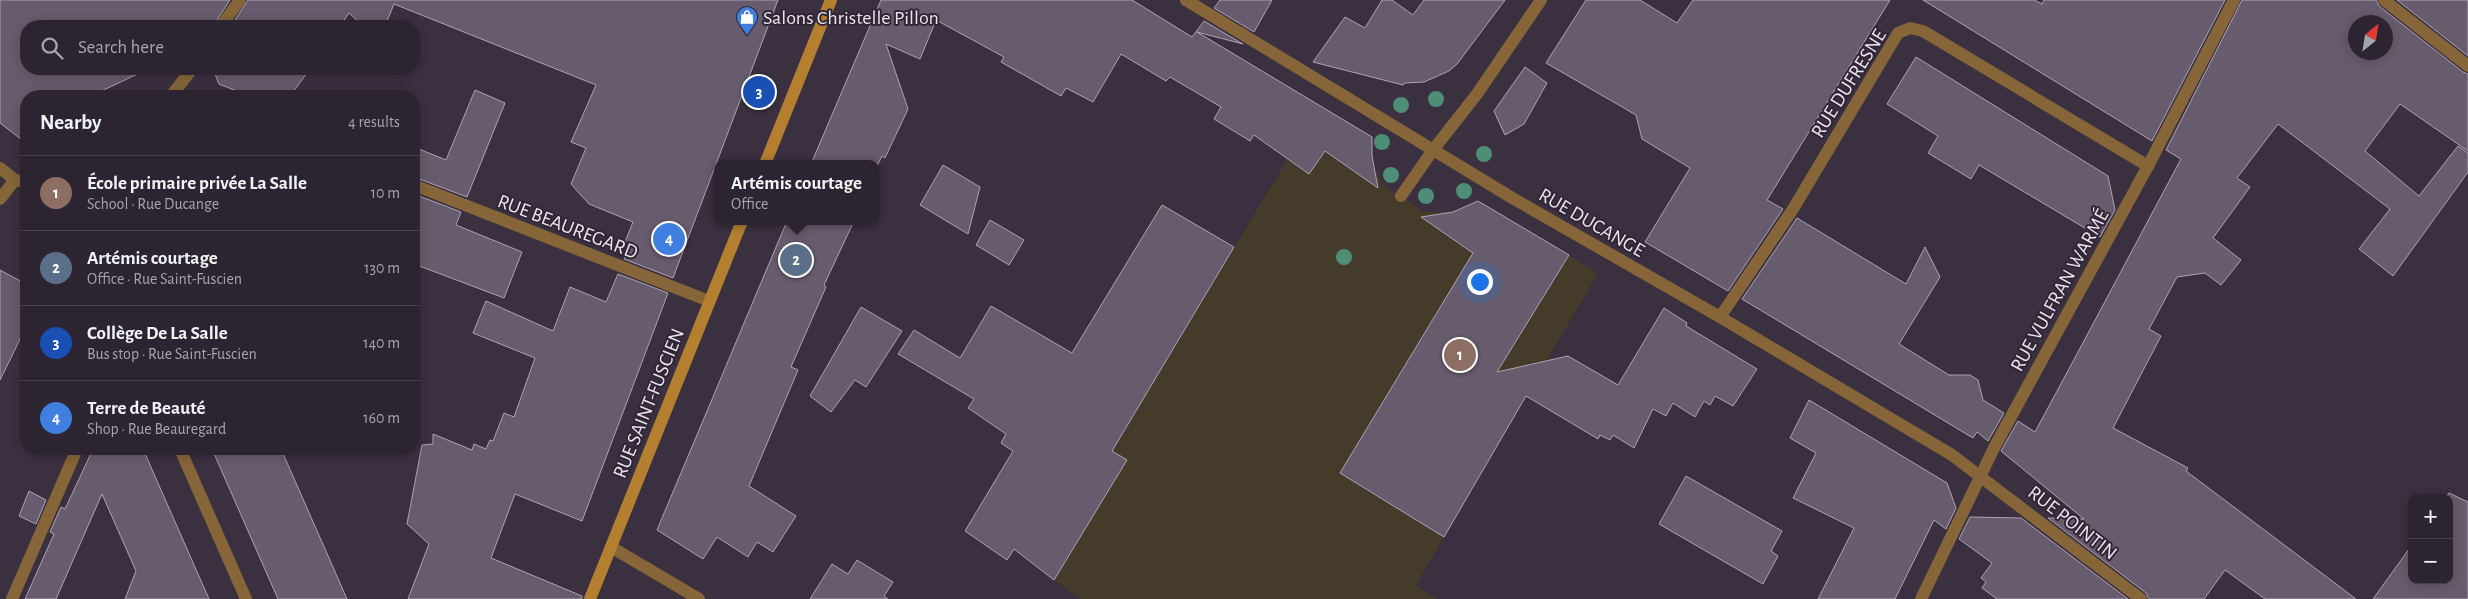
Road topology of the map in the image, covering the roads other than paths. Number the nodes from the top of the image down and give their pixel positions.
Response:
1 (240, 0) edge
2 (831, 0) edge
3 (1186, 0) edge
4 (1542, 0) edge
5 (2234, 0) edge
6 (2384, 0) edge
7 (225, 20) edge
8 (2468, 66) edge
9 (189, 75) edge
10 (181, 90) edge
11 (1433, 150) junction
12 (767, 160) edge
13 (2148, 166) junction
14 (0, 168) edge
15 (20, 180) edge
16 (20, 182) edge
17 (420, 187) edge
18 (1401, 196) dead end
19 (0, 199) edge
20 (740, 225) edge
21 (710, 301) junction
22 (1720, 317) junction
23 (74, 455) edge
24 (183, 455) edge
25 (1980, 476) junction
26 (611, 547) junction
27 (12, 599) edge
28 (246, 599) edge
29 (590, 599) edge
30 (699, 599) edge
31 (1921, 599) edge
32 (2141, 599) edge

1 - 7 street
2 - 12 main road
3 - 11 street, RUE DUCANGE
4 - 11 street
5 - 13 street, RUE VULFRAN WARMÉ
6 - 8 street
9 - 10 street
11 - 18 street
11 - 22 street, RUE DUCANGE
13 - 22 street, RUE DUFRESNE
13 - 25 street, RUE VULFRAN WARMÉ
14 - 15 street
16 - 19 street
17 - 21 street, RUE BEAUREGARD
20 - 21 main road, RUE SAINT-FUSCIEN
21 - 26 main road, RUE SAINT-FUSCIEN
22 - 25 street, RUE DUCANGE
23 - 27 street
24 - 28 street
25 - 31 street, RUE VULFRAN WARMÉ
25 - 32 street, RUE POINTIN
26 - 29 main road, RUE SAINT-FUSCIEN
26 - 30 street

